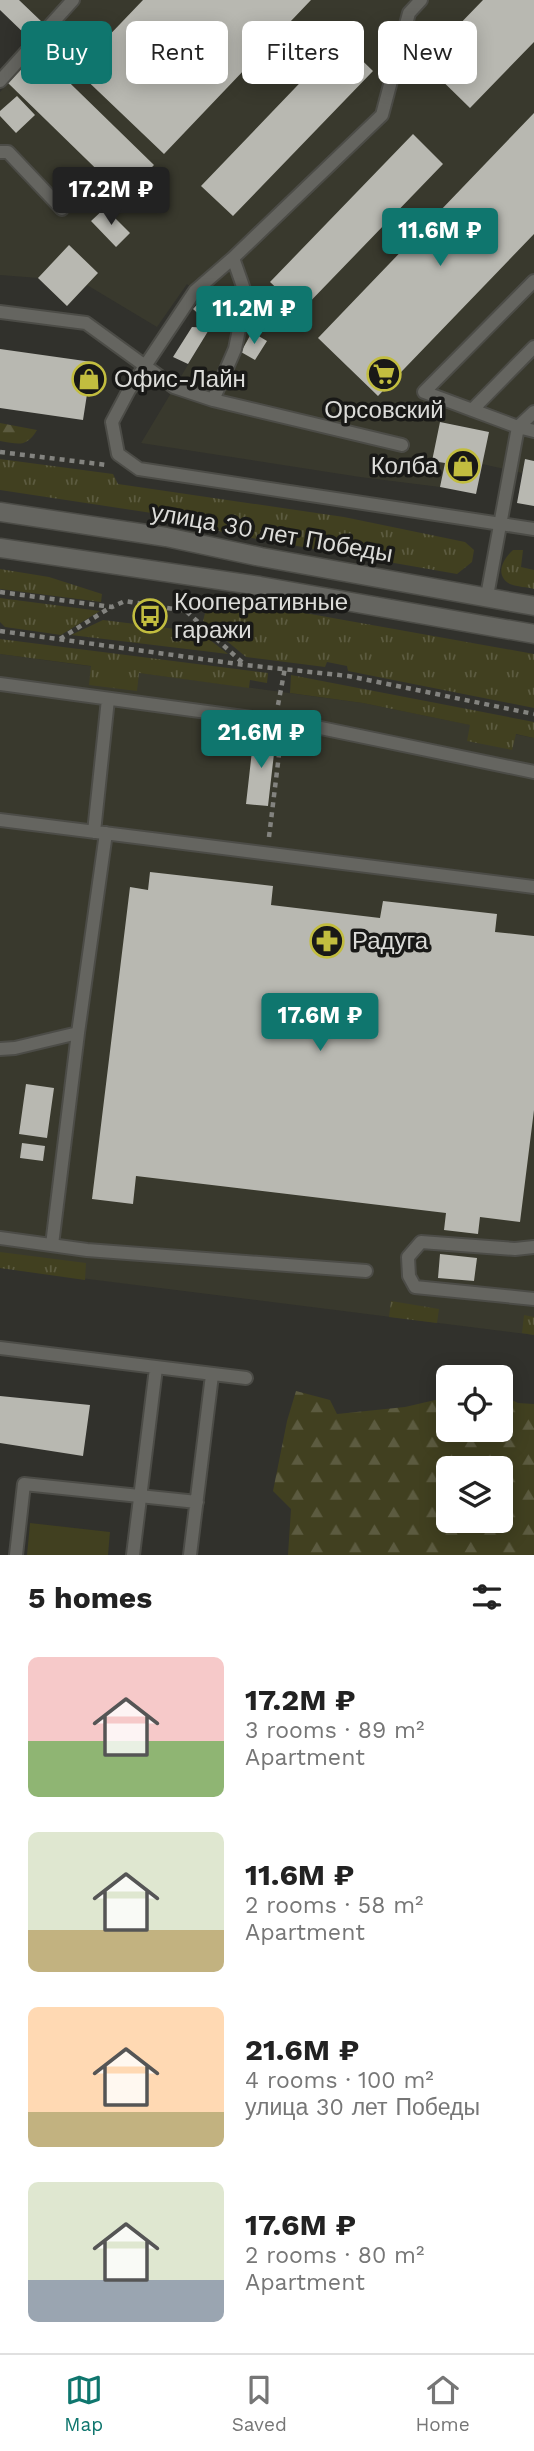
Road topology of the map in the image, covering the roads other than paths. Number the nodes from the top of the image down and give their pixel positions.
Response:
1 (73, 0) edge
2 (421, 0) edge
3 (0, 81) edge
4 (0, 152) edge
5 (62, 209) dead end
6 (233, 258) junction
7 (534, 281) edge
8 (0, 312) edge
9 (534, 347) edge
10 (145, 367) junction
11 (213, 400) junction
12 (472, 410) junction
13 (534, 412) edge
14 (518, 427) junction
15 (534, 430) edge
16 (402, 445) dead end
17 (0, 512) edge
18 (501, 524) junction
19 (534, 529) edge
20 (0, 548) edge
21 (487, 596) junction
22 (534, 606) edge
23 (534, 634) edge
24 (0, 684) edge
25 (108, 699) junction
26 (534, 772) edge
27 (0, 820) edge
28 (100, 833) junction
29 (534, 887) edge
30 (78, 1033) junction
31 (0, 1049) edge
32 (0, 1238) edge
33 (52, 1245) junction
34 (534, 1247) edge
35 (366, 1271) dead end
36 (534, 1298) edge
37 (0, 1348) edge
38 (156, 1368) junction
39 (212, 1375) junction
40 (246, 1378) dead end
41 (141, 1496) junction
42 (197, 1502) junction
43 (16, 1555) edge
44 (134, 1555) edge
45 (190, 1555) edge

1 - 3 lane
2 - 6 lane
4 - 5 lane
6 - 10 lane
6 - 11 lane
7 - 12 lane
8 - 10 lane
9 - 12 lane
10 - 11 lane
10 - 18 lane
11 - 16 lane
12 - 14 lane
13 - 14 lane
14 - 15 lane
14 - 18 lane
17 - 21 main road, улица 30 лет Победы
18 - 19 lane
18 - 21 lane
20 - 23 main road
21 - 22 main road, улица 30 лет Победы
24 - 25 lane
25 - 26 lane
25 - 28 lane
27 - 28 lane
28 - 29 lane
28 - 30 lane
30 - 31 lane
30 - 33 lane
32 - 33 lane
33 - 35 lane
34 - 36 lane
37 - 38 lane
38 - 39 lane
38 - 41 lane
39 - 40 lane
39 - 42 lane
41 - 42 lane
41 - 43 lane
41 - 44 lane
42 - 45 lane

